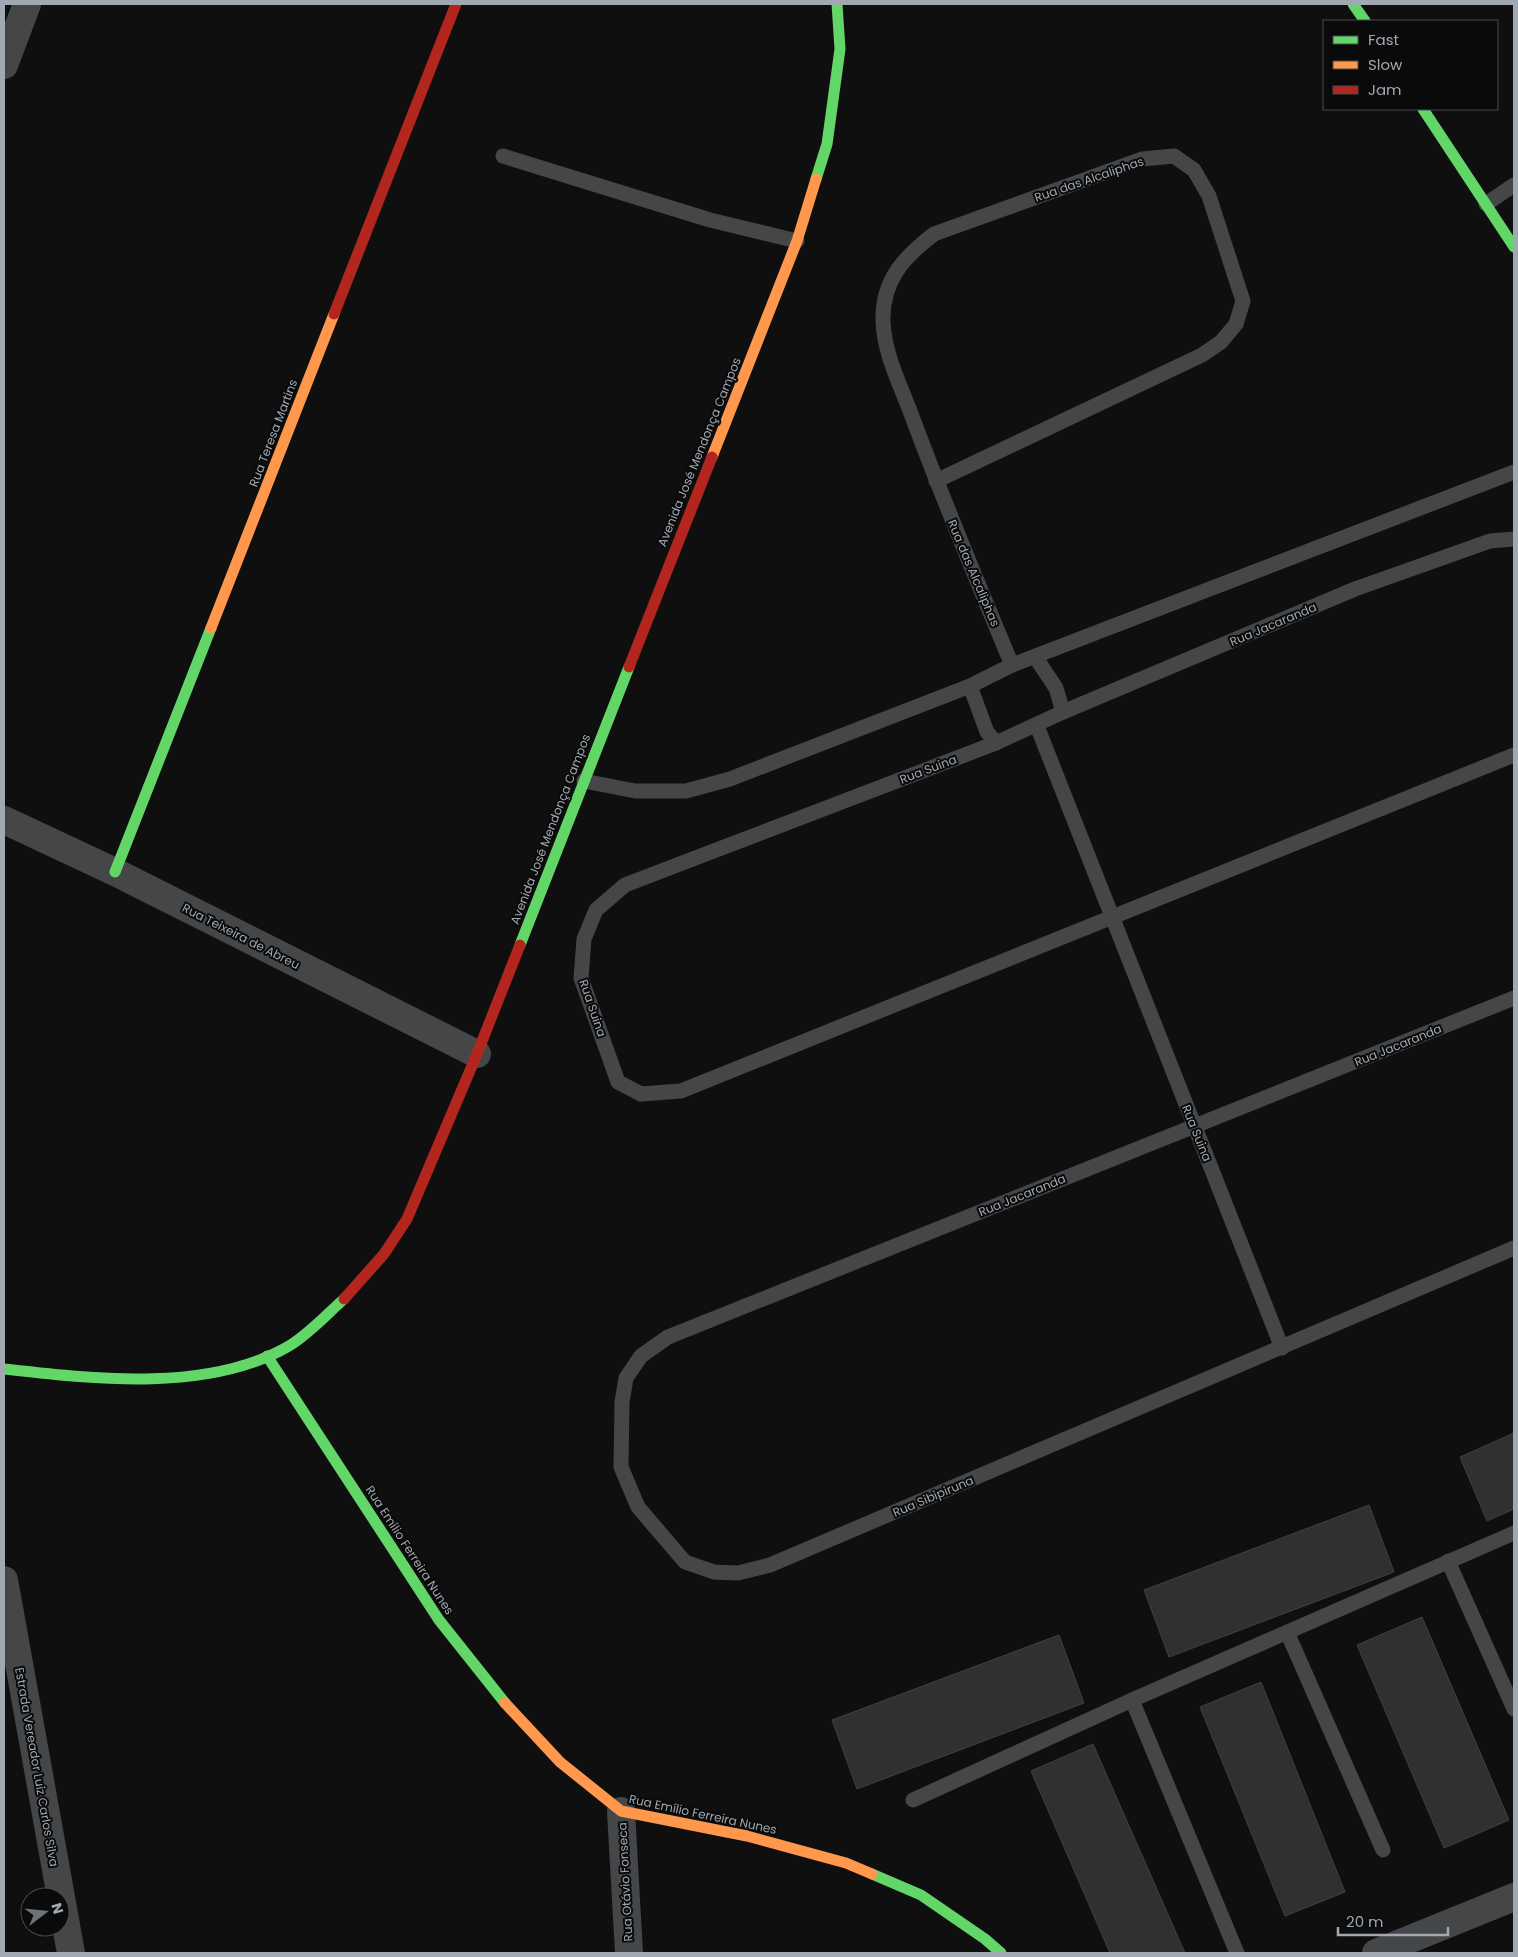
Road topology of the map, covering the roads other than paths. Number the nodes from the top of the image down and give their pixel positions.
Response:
1 (27, 4) edge
2 (456, 4) edge
3 (836, 4) edge
4 (1353, 4) edge
5 (1364, 20) edge
6 (4, 65) edge
7 (1424, 110) edge
8 (503, 156) dead end
9 (1514, 186) edge
10 (1486, 204) junction
11 (797, 241) junction
12 (1513, 241) edge
13 (1514, 472) edge
14 (936, 481) junction
15 (1514, 539) edge
16 (1036, 658) junction
17 (1012, 665) junction
18 (970, 686) junction
19 (1063, 712) junction
20 (1037, 726) junction
21 (996, 743) junction
22 (1514, 755) edge
23 (584, 781) junction
24 (4, 820) edge
25 (115, 872) junction
26 (1112, 918) junction
27 (1514, 998) edge
28 (478, 1054) junction
29 (1195, 1126) junction
30 (1514, 1248) edge
31 (1282, 1348) junction
32 (267, 1356) junction
33 (4, 1369) edge
34 (621, 1467) joint
35 (1514, 1534) edge
36 (1448, 1561) junction
37 (4, 1580) edge
38 (1287, 1632) junction
39 (1132, 1700) junction
40 (1514, 1709) edge
41 (913, 1800) dead end
42 (621, 1811) junction
43 (1383, 1850) dead end
44 (1514, 1897) edge
45 (71, 1953) edge
46 (629, 1953) edge
47 (1000, 1953) edge
48 (1237, 1953) edge
49 (1376, 1953) edge

1 - 6 street
2 - 25 main road, Rua Teresa Martins
3 - 11 main road, Avenida José Mendonça Campos
4 - 5 main road
7 - 10 main road
8 - 11 lane
9 - 10 lane
10 - 12 main road
11 - 23 main road, Avenida José Mendonça Campos
13 - 16 lane
14 - 14 lane, Rua das Alcaliphas
14 - 17 lane, Rua das Alcaliphas
15 - 19 lane, Rua Jacaranda
16 - 17 lane
16 - 19 lane
17 - 18 lane
18 - 21 lane
18 - 23 lane
19 - 20 lane, Rua Jacaranda
20 - 21 lane, Rua Suina
20 - 26 lane, Rua Suina
21 - 26 lane, Rua Suina
22 - 26 lane
23 - 28 main road, Avenida José Mendonça Campos
24 - 25 street, Rua Teixeira de Abreu
25 - 28 street, Rua Teixeira de Abreu
26 - 29 lane, Rua Suina
27 - 29 lane, Rua Jacaranda
28 - 32 main road, Avenida José Mendonça Campos
29 - 31 lane, Rua Suina
29 - 34 lane, Rua Jacaranda
30 - 31 lane
31 - 34 lane, Rua Sibipiruna
32 - 33 main road, Avenida José Mendonça Campos
32 - 42 main road, Rua Emílio Ferreira Nunes
35 - 36 lane
36 - 38 lane
36 - 40 lane
37 - 45 street, Estrada Vereador Luiz Carlos Silva
38 - 39 lane
38 - 43 lane
39 - 41 lane
39 - 48 lane
42 - 46 street, Rua Otávio Fonseca
42 - 47 main road, Rua Emílio Ferreira Nunes
44 - 49 street

